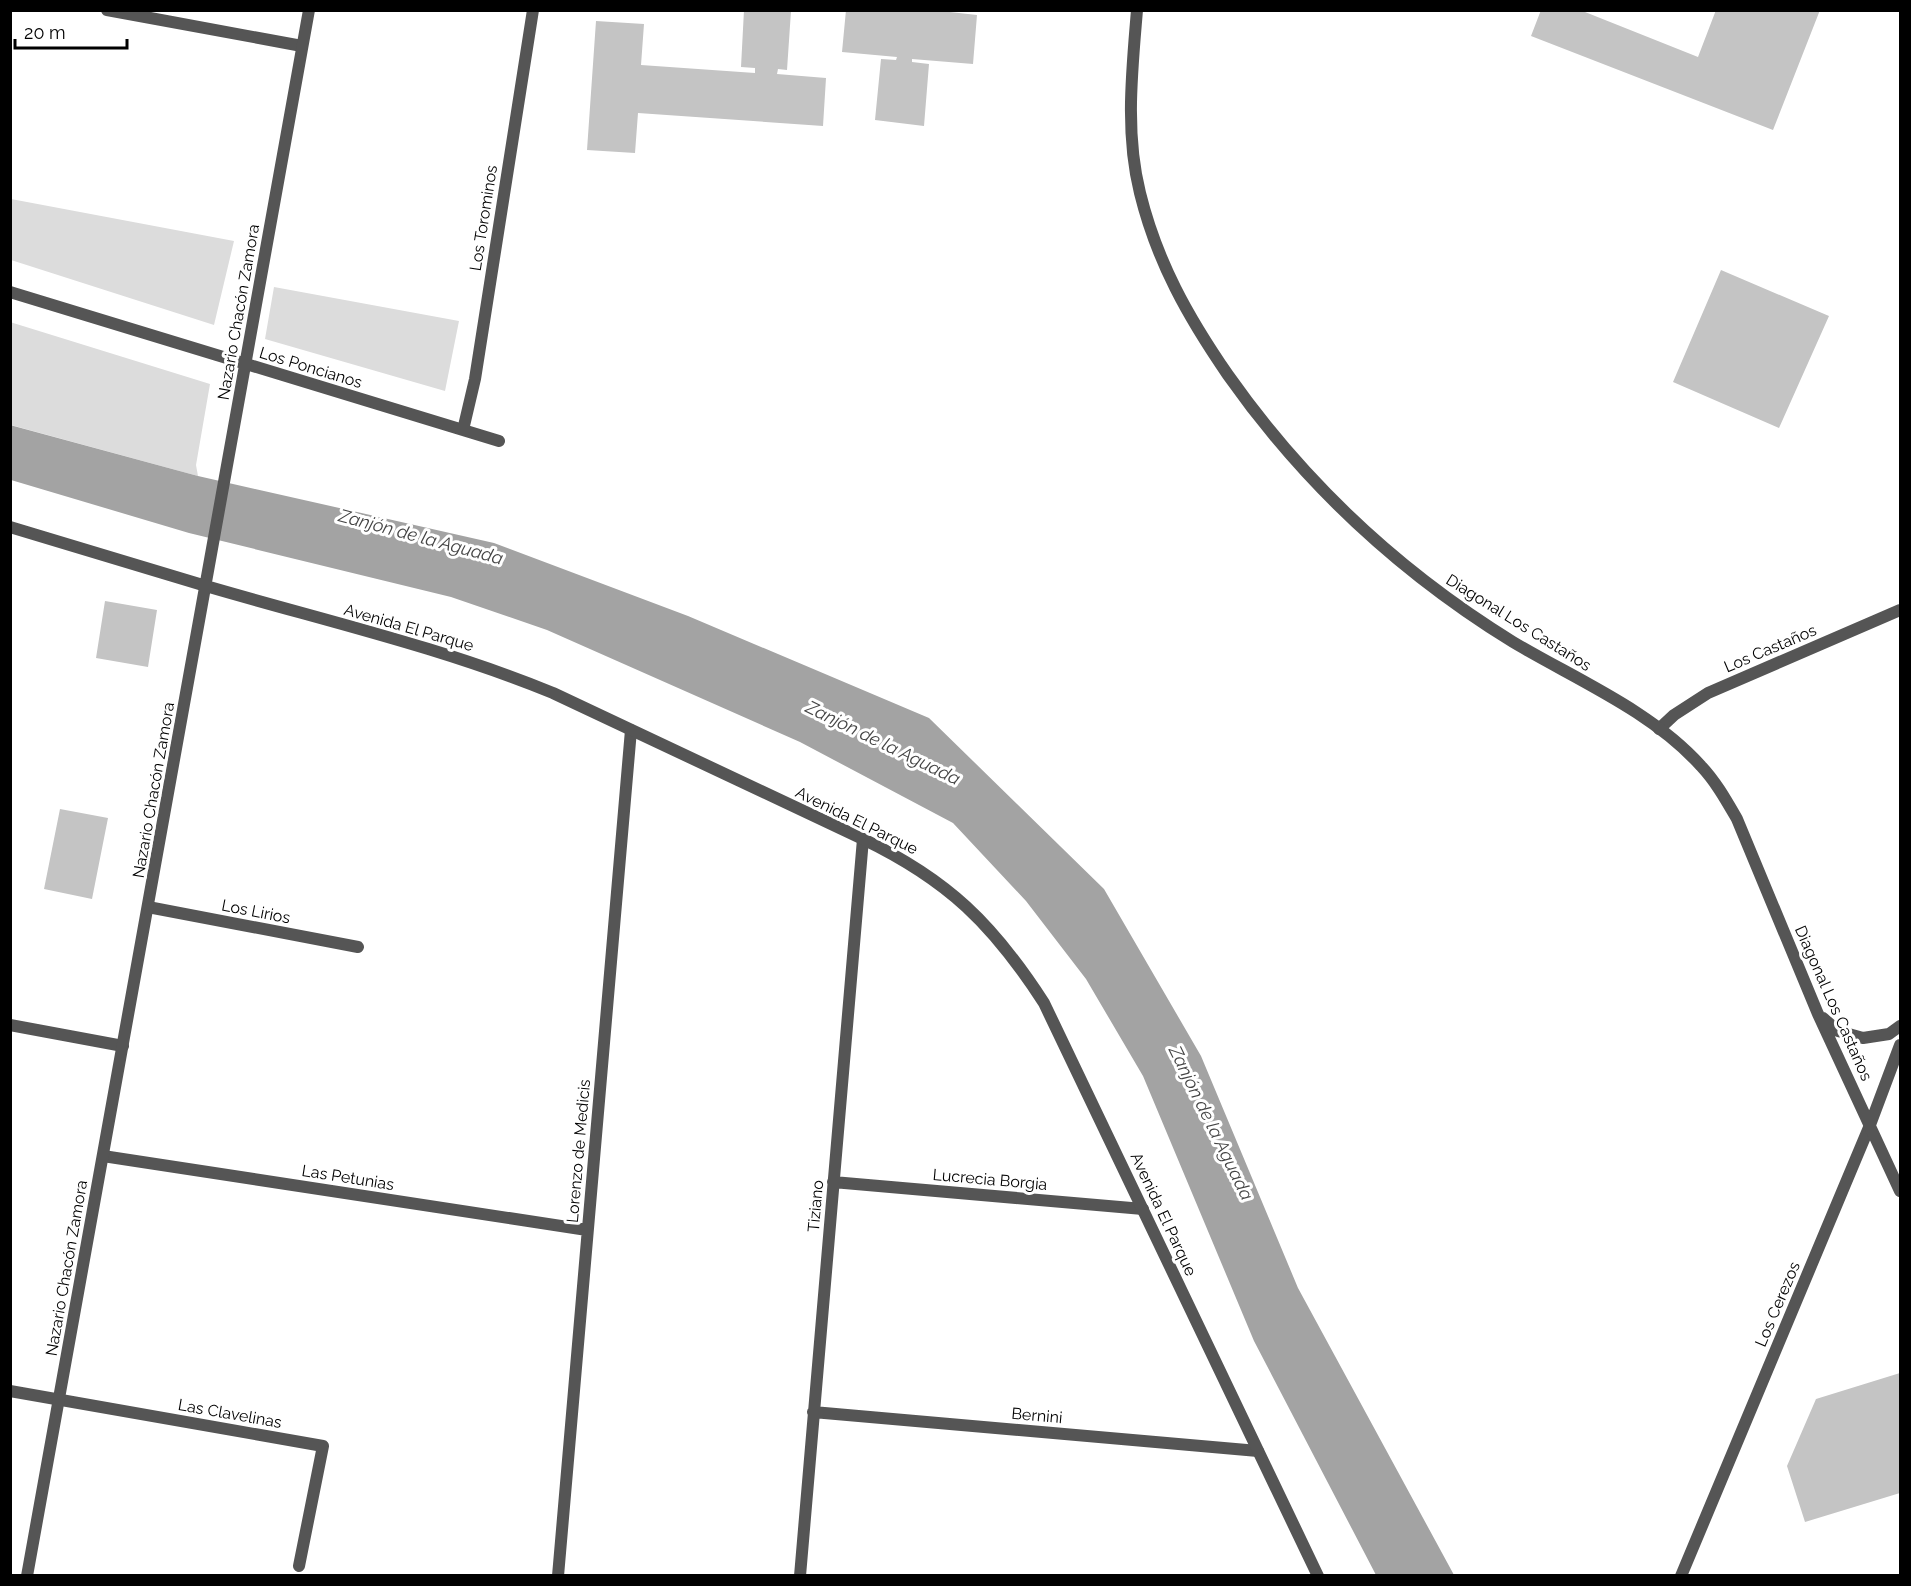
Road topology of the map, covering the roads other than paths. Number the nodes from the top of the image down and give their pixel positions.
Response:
1 (107, 10) edge
2 (309, 10) edge
3 (533, 10) edge
4 (1137, 10) edge
5 (302, 46) junction
6 (10, 292) edge
7 (245, 365) junction
8 (463, 430) junction
9 (499, 441) dead end
10 (10, 527) edge
11 (206, 586) junction
12 (1900, 610) edge
13 (1659, 729) junction
14 (631, 730) junction
15 (863, 839) junction
16 (148, 907) junction
17 (358, 947) dead end
18 (1818, 1014) junction
19 (10, 1025) edge
20 (1900, 1026) edge
21 (1900, 1044) edge
22 (123, 1046) junction
23 (1870, 1125) junction
24 (103, 1156) junction
25 (834, 1182) junction
26 (1900, 1191) edge
27 (1143, 1209) junction
28 (587, 1230) junction
29 (10, 1391) edge
30 (59, 1400) junction
31 (813, 1412) junction
32 (1258, 1451) junction
33 (299, 1566) dead end
34 (27, 1575) edge
35 (558, 1575) edge
36 (800, 1575) edge
37 (1318, 1575) edge
38 (1681, 1575) edge

1 - 5 street
2 - 5 street, Nazario Chacón Zamora
3 - 8 street, Los Torominos
4 - 13 street, Diagonal Los Castaños
5 - 7 street, Nazario Chacón Zamora
6 - 7 street, Los Poncianos
7 - 8 street, Los Poncianos
7 - 11 street, Nazario Chacón Zamora
8 - 9 street, Los Poncianos
10 - 11 street, Avenida El Parque
11 - 14 street, Avenida El Parque
11 - 16 street, Nazario Chacón Zamora
12 - 13 street, Los Castaños
13 - 18 street, Diagonal Los Castaños
14 - 15 street, Avenida El Parque
14 - 28 street, Lorenzo de Medicis
15 - 25 street, Tiziano
15 - 27 street, Avenida El Parque
16 - 17 street, Los Lirios
16 - 22 street, Nazario Chacón Zamora
18 - 20 street
18 - 23 street, Diagonal Los Castaños
19 - 22 street
21 - 23 street, Los Cerezos
22 - 24 street, Nazario Chacón Zamora
23 - 26 street, Diagonal Los Castaños
23 - 38 street, Los Cerezos
24 - 28 street, Las Petunias
24 - 30 street, Nazario Chacón Zamora
25 - 27 street, Lucrecia Borgia
25 - 31 street, Tiziano
27 - 32 street, Avenida El Parque
28 - 35 street, Lorenzo de Medicis
29 - 30 street, Las Clavelinas
30 - 33 street, Las Clavelinas
30 - 34 street, Nazario Chacón Zamora
31 - 32 street, Bernini
31 - 36 street, Tiziano
32 - 37 street, Avenida El Parque

